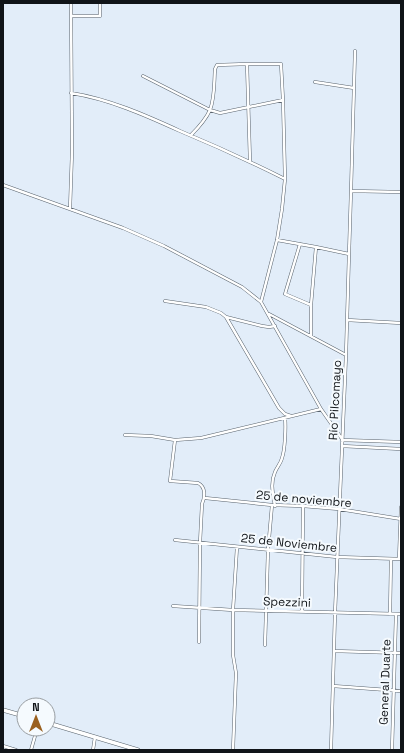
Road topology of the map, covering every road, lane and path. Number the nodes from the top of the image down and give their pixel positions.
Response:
1 (71, 3) edge
2 (100, 3) edge
3 (71, 16) junction
4 (355, 51) dead end
5 (247, 64) junction
6 (143, 76) dead end
7 (315, 82) dead end
8 (354, 88) junction
9 (71, 93) junction
10 (283, 100) junction
11 (249, 107) junction
12 (210, 110) junction
13 (192, 136) junction
14 (250, 161) junction
15 (285, 179) junction
16 (3, 184) edge
17 (351, 191) junction
18 (401, 192) edge
19 (70, 209) junction
20 (277, 240) junction
21 (300, 244) junction
22 (316, 247) junction
23 (348, 254) junction
24 (165, 301) dead end
25 (261, 302) junction
26 (311, 305) junction
27 (268, 314) junction
28 (226, 317) junction
29 (347, 320) junction
30 (401, 323) edge
31 (275, 326) junction
32 (311, 336) junction
33 (346, 355) junction
34 (321, 409) junction
35 (291, 416) junction
36 (285, 418) junction
37 (125, 435) dead end
38 (175, 440) junction
39 (342, 440) junction
40 (401, 442) edge
41 (342, 446) junction
42 (401, 449) edge
43 (204, 498) junction
44 (273, 506) junction
45 (303, 506) junction
46 (401, 507) edge
47 (339, 510) junction
48 (401, 519) edge
49 (175, 540) dead end
50 (200, 543) junction
51 (237, 547) junction
52 (268, 550) junction
53 (303, 553) junction
54 (337, 557) junction
55 (391, 559) junction
56 (400, 559) edge
57 (173, 606) dead end
58 (200, 608) junction
59 (233, 610) junction
60 (266, 610) junction
61 (302, 612) junction
62 (335, 613) junction
63 (390, 614) junction
64 (396, 614) junction
65 (401, 614) edge
66 (199, 642) dead end
67 (265, 645) dead end
68 (334, 651) junction
69 (395, 653) junction
70 (401, 653) edge
71 (333, 686) junction
72 (394, 690) junction
73 (401, 691) edge
74 (3, 710) edge
75 (16, 714) edge
76 (56, 725) edge
77 (35, 737) edge
78 (95, 737) junction
79 (3, 746) edge
80 (16, 750) edge
81 (31, 750) edge
82 (93, 750) edge
83 (138, 750) edge
84 (233, 750) edge
85 (331, 750) edge
86 (392, 750) edge

1 - 3 street
2 - 3 street
3 - 9 street
4 - 8 street, Río Pilcomayo
5 - 10 street
5 - 11 street
5 - 12 street
6 - 12 street
7 - 8 street
8 - 17 street, Río Pilcomayo
9 - 13 street
9 - 19 street
10 - 11 street
10 - 15 street
11 - 12 street
11 - 14 street
12 - 13 street
13 - 14 street
14 - 15 street
15 - 20 street
16 - 19 street
17 - 18 street
17 - 23 street, Río Pilcomayo
19 - 25 street
20 - 21 street
20 - 25 street
21 - 22 street
21 - 26 street
22 - 23 street
22 - 26 street
23 - 29 street, Río Pilcomayo
24 - 28 street
25 - 27 street
26 - 32 street
27 - 31 street
27 - 32 street
28 - 31 street
28 - 35 street
29 - 30 street
29 - 33 street, Río Pilcomayo
31 - 34 street
32 - 33 street
33 - 39 street, Río Pilcomayo
34 - 35 street
34 - 39 street
35 - 36 street
36 - 38 street
36 - 44 street
37 - 38 street
38 - 43 street
39 - 40 street
39 - 41 street, Río Pilcomayo
41 - 42 street
41 - 47 street, Río Pilcomayo
43 - 44 street, 25 de noviembre
43 - 50 street
44 - 45 street, 25 de noviembre
44 - 52 street
45 - 47 street, 25 de noviembre
45 - 53 street
46 - 48 street
47 - 48 street, 25 de noviembre
47 - 54 street, Río Pilcomayo
48 - 56 street
49 - 50 street, 25 de Noviembre
50 - 51 street, 25 de Noviembre
50 - 58 street
51 - 52 street, 25 de Noviembre
51 - 59 street
52 - 53 street, 25 de Noviembre
52 - 60 street
53 - 54 street, 25 de Noviembre
53 - 61 street
54 - 55 street, 25 de Noviembre
54 - 62 street, Río Pilcomayo
55 - 56 street, 25 de Noviembre
55 - 63 street
57 - 58 street, Spezzini
58 - 59 street, Spezzini
58 - 66 street
59 - 60 street, Spezzini
59 - 84 street
60 - 61 street, Spezzini
60 - 67 street
61 - 62 street, Spezzini
62 - 63 street, Spezzini
62 - 68 street, Río Pilcomayo
63 - 64 street, Spezzini
64 - 65 street, Spezzini
64 - 69 street, General Duarte
68 - 69 street
68 - 71 street, Río Pilcomayo
69 - 70 street
69 - 72 street, General Duarte
71 - 72 street
71 - 85 street, Río Pilcomayo
72 - 73 street
72 - 86 street, General Duarte
74 - 75 street
76 - 78 street
77 - 81 street
78 - 82 street
78 - 83 street
79 - 80 street

